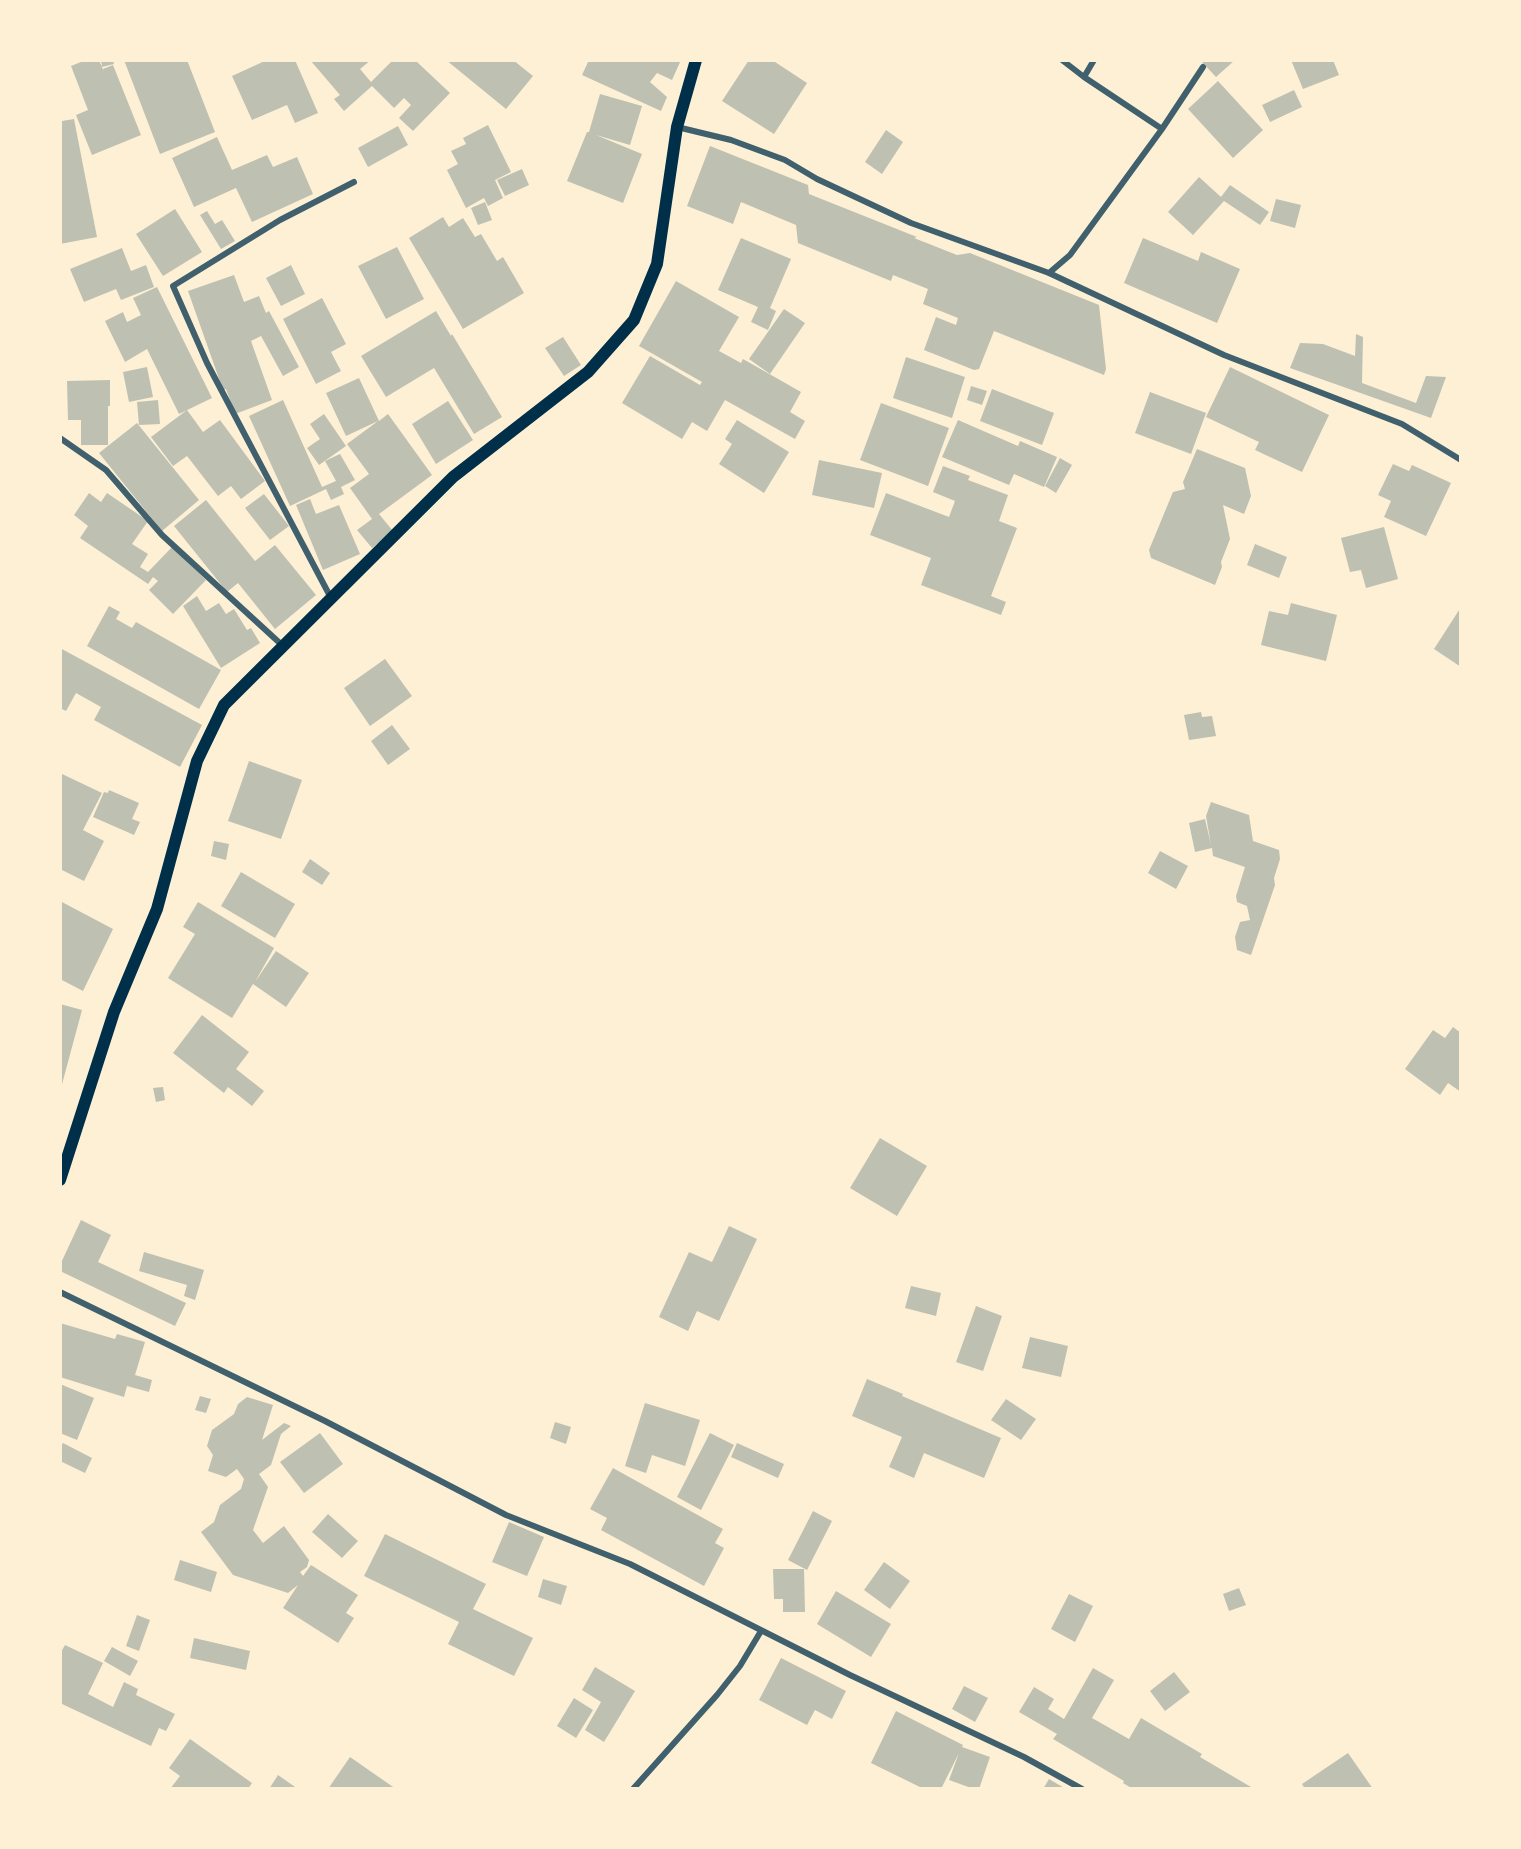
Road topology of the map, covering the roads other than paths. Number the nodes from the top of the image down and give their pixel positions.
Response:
1 (696, 60) edge
2 (1062, 60) edge
3 (1094, 60) edge
4 (1203, 67) dead end
5 (1084, 77) junction
6 (676, 127) junction
7 (1162, 129) junction
8 (354, 182) dead end
9 (1049, 273) junction
10 (60, 438) edge
11 (1461, 460) edge
12 (332, 599) junction
13 (284, 646) junction
14 (60, 1180) edge
15 (60, 1292) edge
16 (761, 1631) junction
17 (633, 1789) edge
18 (1082, 1789) edge

1 - 6 main road
2 - 5 street
3 - 5 street
4 - 7 street
5 - 7 street
6 - 9 street
6 - 12 main road
7 - 9 street
8 - 12 street
9 - 11 street
10 - 13 street
12 - 13 main road
13 - 14 main road
15 - 16 street
16 - 17 street
16 - 18 street

